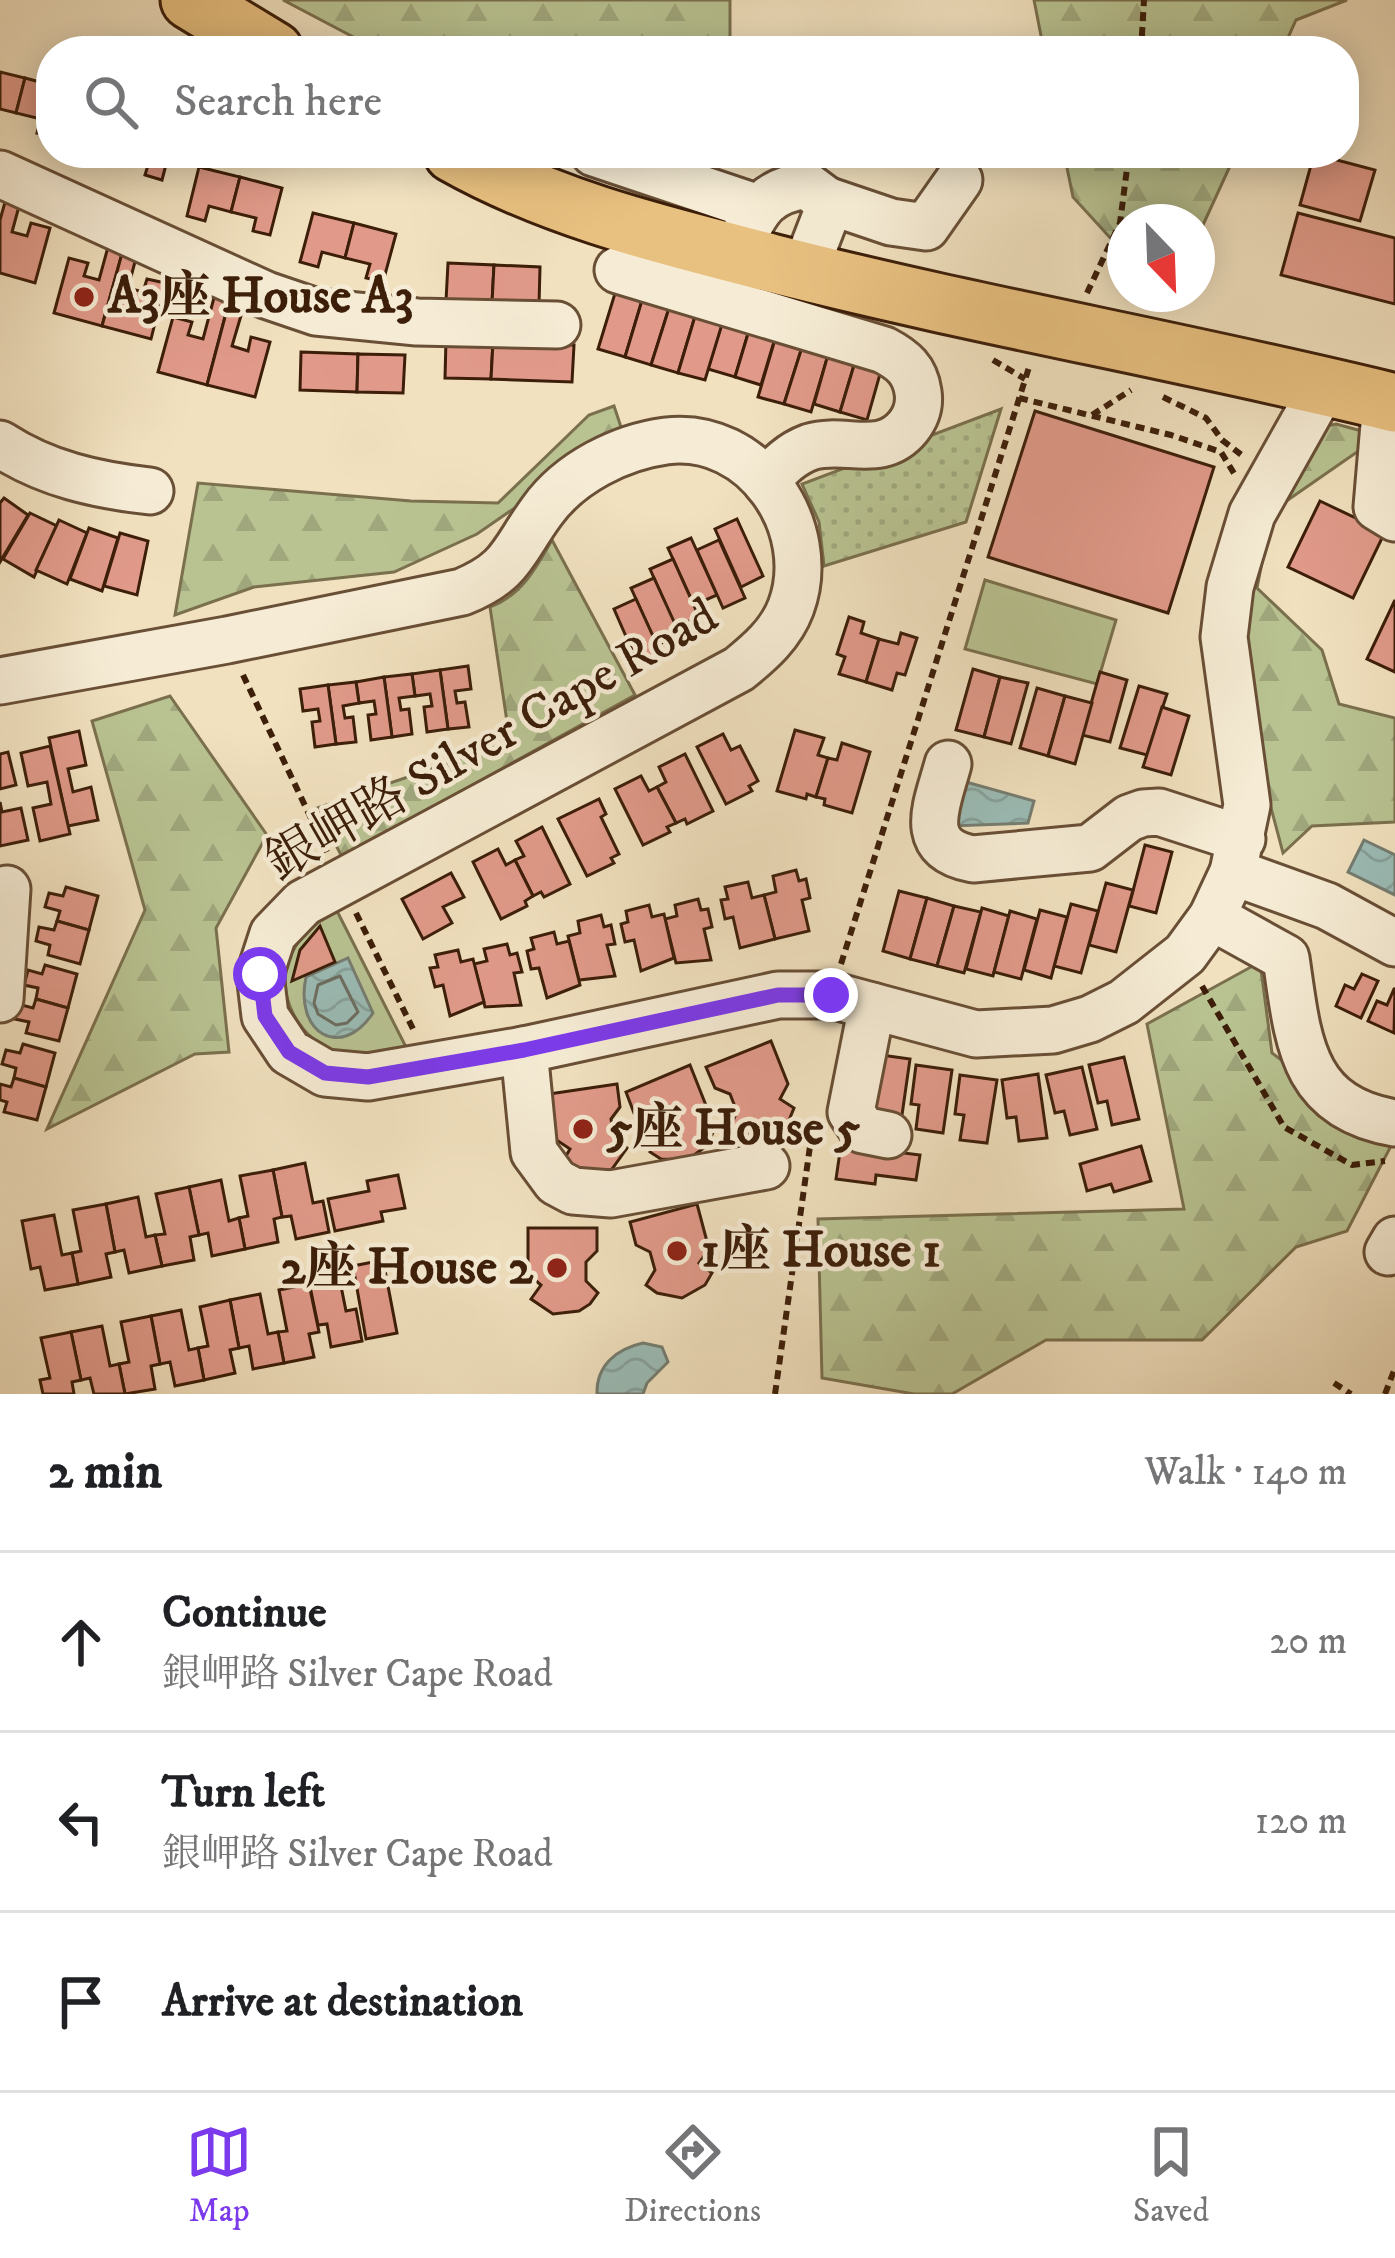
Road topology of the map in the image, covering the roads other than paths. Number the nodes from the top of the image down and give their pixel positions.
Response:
1 (190, 0) edge
2 (249, 36) edge
3 (506, 168) edge
4 (623, 168) edge
5 (0, 173) edge
6 (959, 180) dead end
7 (826, 200) junction
8 (746, 231) junction
9 (617, 270) dead end
10 (804, 272) junction
11 (557, 325) dead end
12 (1324, 386) junction
13 (1390, 402) edge
14 (0, 444) edge
15 (766, 482) junction
16 (150, 490) dead end
17 (1395, 518) edge
18 (0, 681) edge
19 (948, 764) dead end
20 (1238, 855) junction
21 (7, 889) dead end
22 (1212, 917) junction
23 (1395, 943) edge
24 (0, 999) edge
25 (852, 1000) junction
26 (524, 1050) junction
27 (1395, 1123) edge
28 (888, 1135) dead end
29 (766, 1166) dead end

1 - 2 main road
3 - 8 main road
4 - 8 street
5 - 11 street
6 - 7 street
7 - 8 street
7 - 10 street
8 - 10 main road
9 - 15 street
10 - 12 main road
12 - 13 main road
12 - 20 street, 銀岬路 Silver Cape Road
13 - 17 street
14 - 16 street
15 - 18 street, 銀岬路 Silver Cape Road
15 - 26 street, 銀岬路 Silver Cape Road
19 - 20 street
20 - 22 street, 銀岬路 Silver Cape Road
20 - 23 street
21 - 24 street
22 - 25 street, 銀岬路 Silver Cape Road
22 - 27 street
25 - 26 street, 銀岬路 Silver Cape Road
25 - 28 street
26 - 29 street

